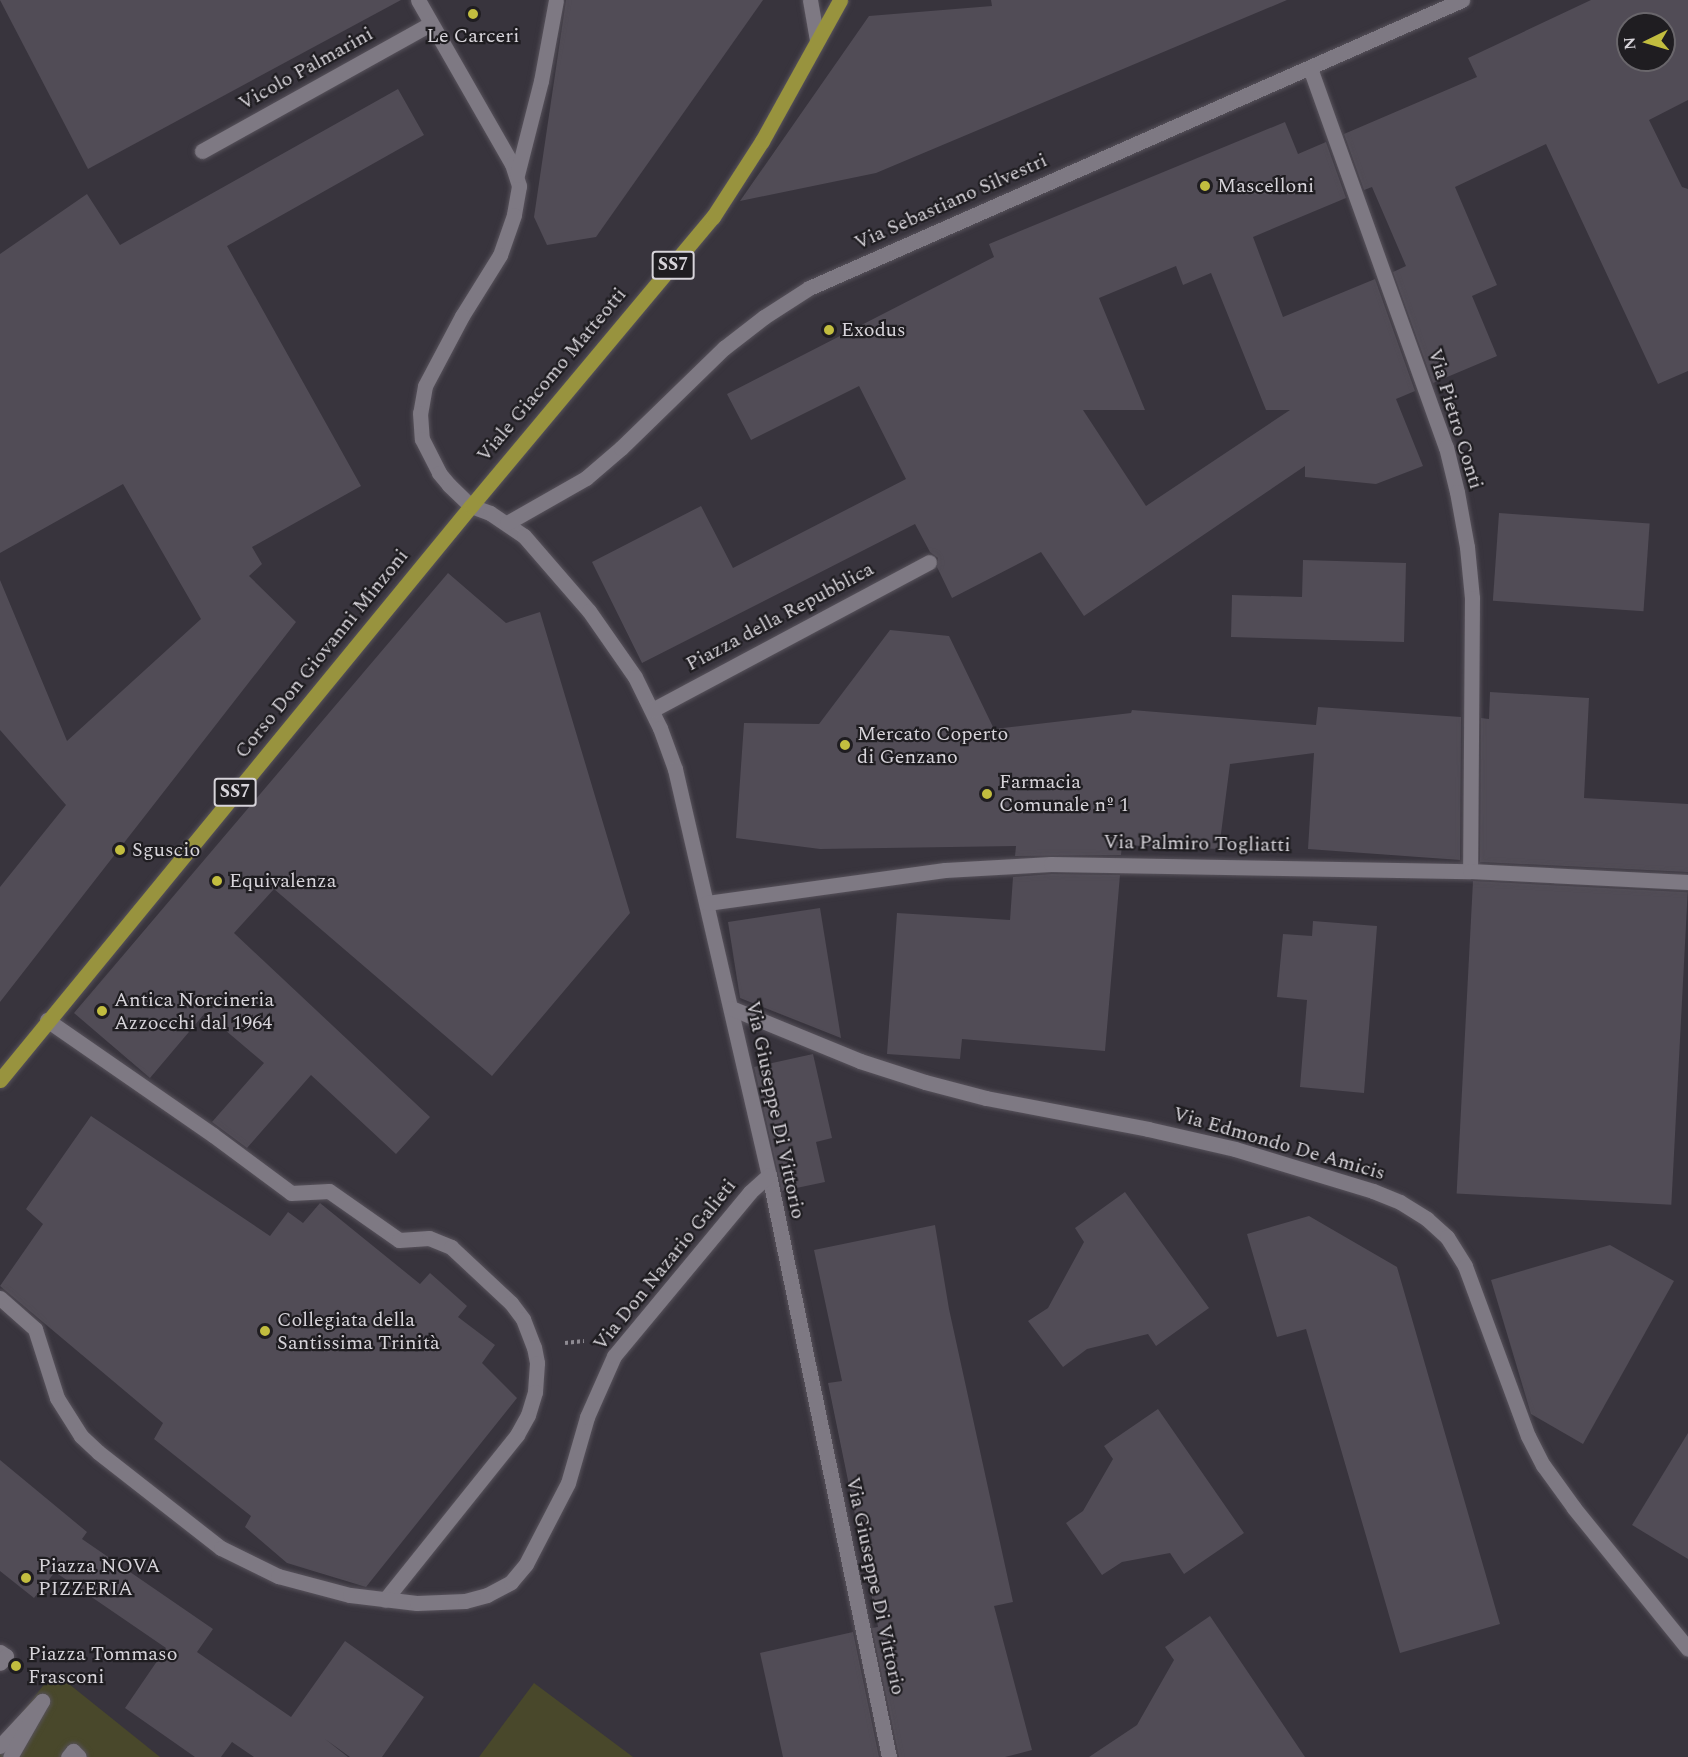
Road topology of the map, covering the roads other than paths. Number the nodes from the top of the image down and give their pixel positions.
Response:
1 (418, 0) edge
2 (556, 0) edge
3 (810, 0) edge
4 (840, 0) edge
5 (1462, 0) edge
6 (430, 24) junction
7 (817, 40) junction
8 (1310, 68) junction
9 (202, 150) dead end
10 (517, 175) junction
11 (471, 506) junction
12 (507, 523) junction
13 (929, 562) dead end
14 (652, 710) junction
15 (1470, 871) junction
16 (1688, 882) edge
17 (707, 903) junction
18 (731, 1008) junction
19 (46, 1020) junction
20 (0, 1080) edge
21 (769, 1175) junction
22 (0, 1298) edge
23 (386, 1600) junction
24 (1688, 1649) edge
25 (0, 1652) edge
26 (0, 1663) edge
27 (0, 1746) edge
28 (10, 1757) edge
29 (68, 1757) edge
30 (79, 1757) edge
31 (889, 1757) edge

1 - 6 street
2 - 10 street
3 - 7 street
4 - 7 main road, Viale Giacomo Matteotti / SS7
5 - 8 street, Via Sebastiano Silvestri
6 - 9 street, Vicolo Palmarini
6 - 10 street
7 - 11 main road, Viale Giacomo Matteotti / SS7
8 - 12 street, Via Sebastiano Silvestri
8 - 15 street, Via Pietro Conti
10 - 11 street
11 - 12 street, Via Giuseppe Di Vittorio
11 - 19 main road, Corso Don Giovanni Minzoni / SS7
12 - 14 street, Via Giuseppe Di Vittorio
13 - 14 street, Piazza della Repubblica
14 - 17 street, Via Giuseppe Di Vittorio
15 - 16 street, Via Palmiro Togliatti
15 - 17 street, Via Palmiro Togliatti
17 - 18 street, Via Giuseppe Di Vittorio
18 - 21 street, Via Giuseppe Di Vittorio
18 - 24 street, Via Edmondo De Amicis
19 - 20 main road, Corso Don Giovanni Minzoni / SS7
19 - 23 street
21 - 23 street, Via Don Nazario Galieti
21 - 31 street, Via Giuseppe Di Vittorio
22 - 23 street, Via Don Nazario Galieti
25 - 26 street
27 - 28 street
29 - 30 street

